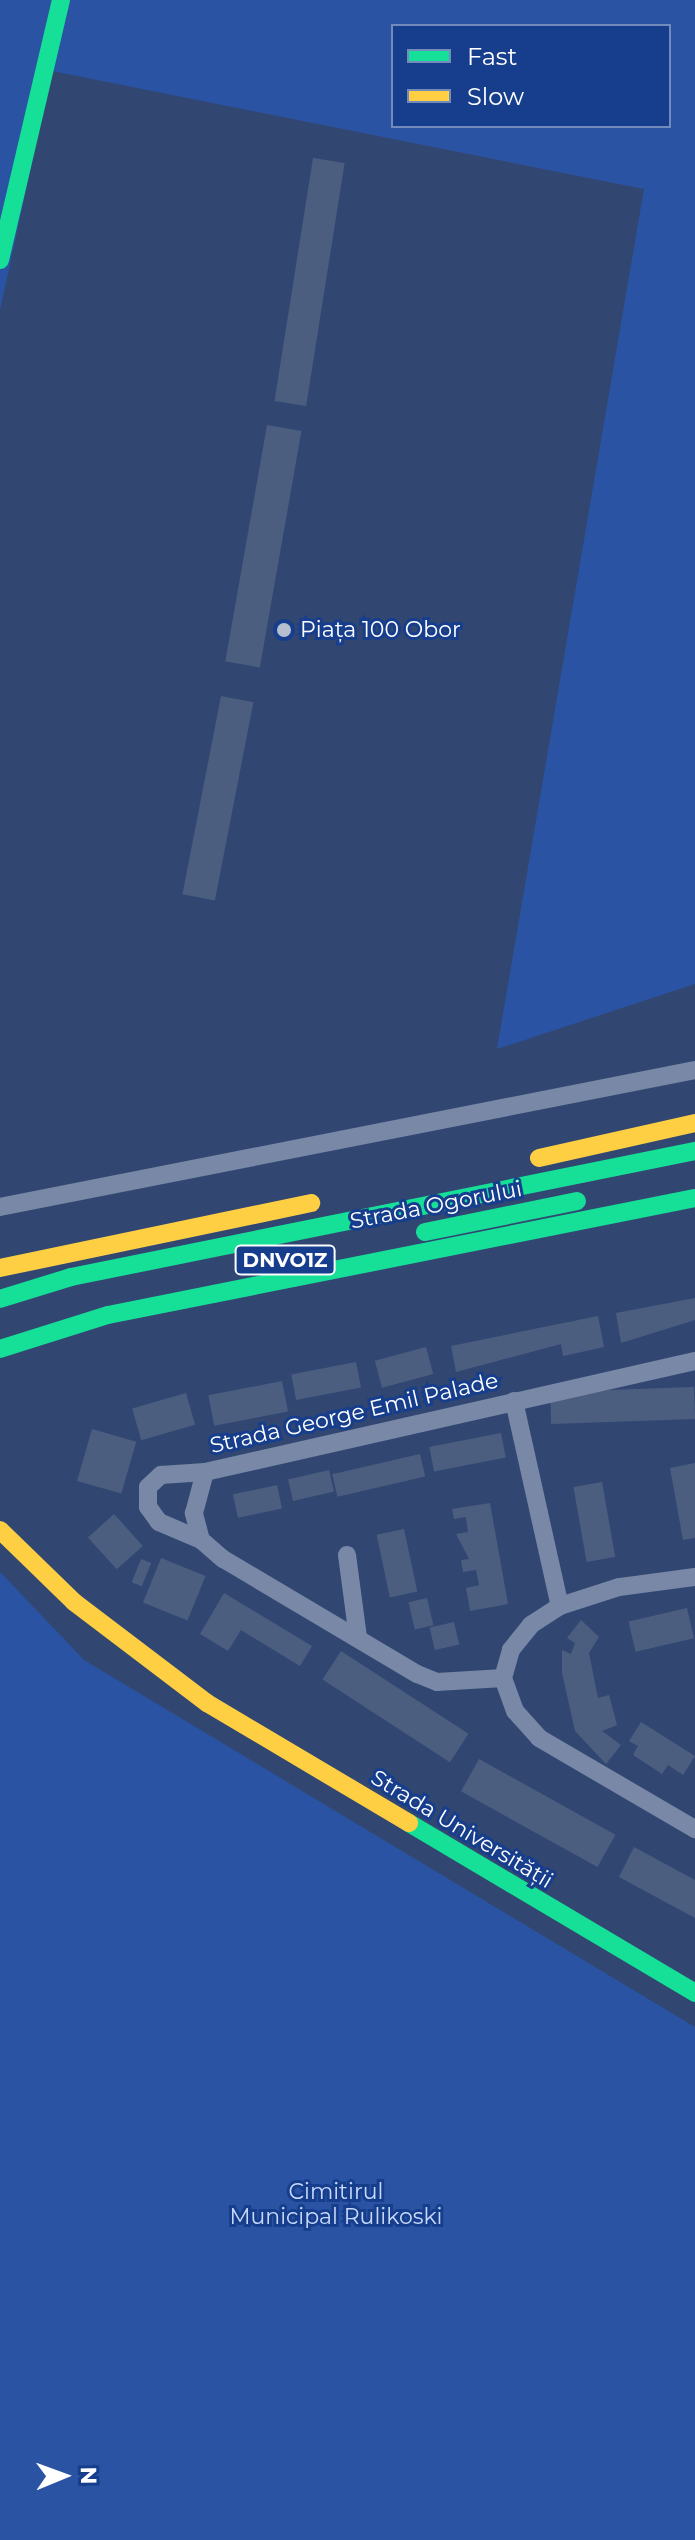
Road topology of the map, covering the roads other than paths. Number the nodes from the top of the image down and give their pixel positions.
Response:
1 (61, 0) edge
2 (0, 260) edge
3 (695, 1070) edge
4 (695, 1123) edge
5 (695, 1151) edge
6 (520, 1162) dead end
7 (695, 1176) edge
8 (335, 1198) dead end
9 (695, 1198) edge
10 (0, 1207) edge
11 (0, 1268) edge
12 (0, 1299) edge
13 (57, 1308) dead end
14 (0, 1349) edge
15 (695, 1361) edge
16 (514, 1401) junction
17 (205, 1472) junction
18 (0, 1530) edge
19 (201, 1540) junction
20 (0, 1548) edge
21 (347, 1555) dead end
22 (695, 1577) edge
23 (560, 1606) junction
24 (358, 1637) junction
25 (503, 1678) junction
26 (207, 1703) junction
27 (695, 1829) edge
28 (695, 1993) edge

1 - 2 main road
3 - 10 street
4 - 6 main road
5 - 12 main road, Strada Ogorului / DNVO1Z
7 - 13 main road, Strada Ogorului / DNVO1Z
8 - 11 main road
9 - 14 main road
15 - 16 street, Strada George Emil Palade
16 - 17 street, Strada George Emil Palade
16 - 23 street, Strada George Emil Palade
17 - 19 street, Strada George Emil Palade
17 - 19 street, Strada George Emil Palade
18 - 26 main road, Strada Universității
19 - 24 street, Strada George Emil Palade
20 - 26 main road, Strada Universității
21 - 24 street
22 - 23 street
23 - 25 street
24 - 25 street, Strada George Emil Palade
25 - 27 street
26 - 28 main road, Strada Universității

